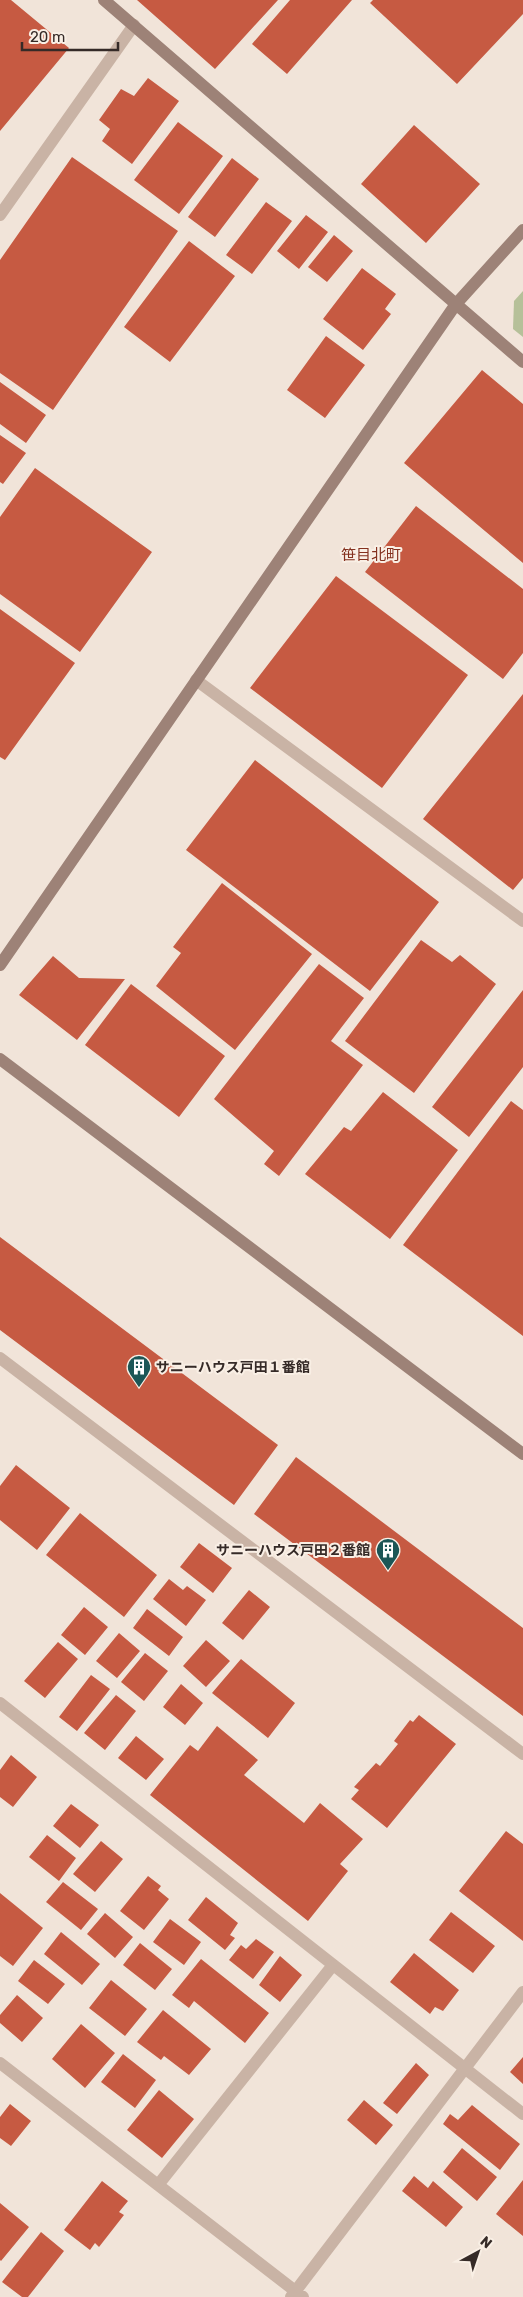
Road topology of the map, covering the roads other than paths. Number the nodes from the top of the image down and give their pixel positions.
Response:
1 (104, 0) edge
2 (134, 25) junction
3 (0, 215) edge
4 (523, 230) edge
5 (456, 304) junction
6 (523, 362) edge
7 (196, 680) junction
8 (523, 921) edge
9 (0, 965) edge
10 (0, 1059) edge
11 (0, 1358) edge
12 (523, 1454) edge
13 (0, 1703) edge
14 (523, 1754) edge
15 (333, 1964) junction
16 (523, 1992) edge
17 (0, 2063) edge
18 (464, 2067) junction
19 (523, 2114) edge
20 (158, 2185) junction
21 (297, 2295) edge

1 - 2 street
2 - 3 street
2 - 5 street
4 - 5 street
5 - 6 street
5 - 7 street
7 - 8 street
7 - 9 street
10 - 12 street
11 - 14 street
13 - 15 street
15 - 18 street
15 - 20 street
16 - 18 street
17 - 20 street
18 - 19 street
18 - 21 street
20 - 21 street

